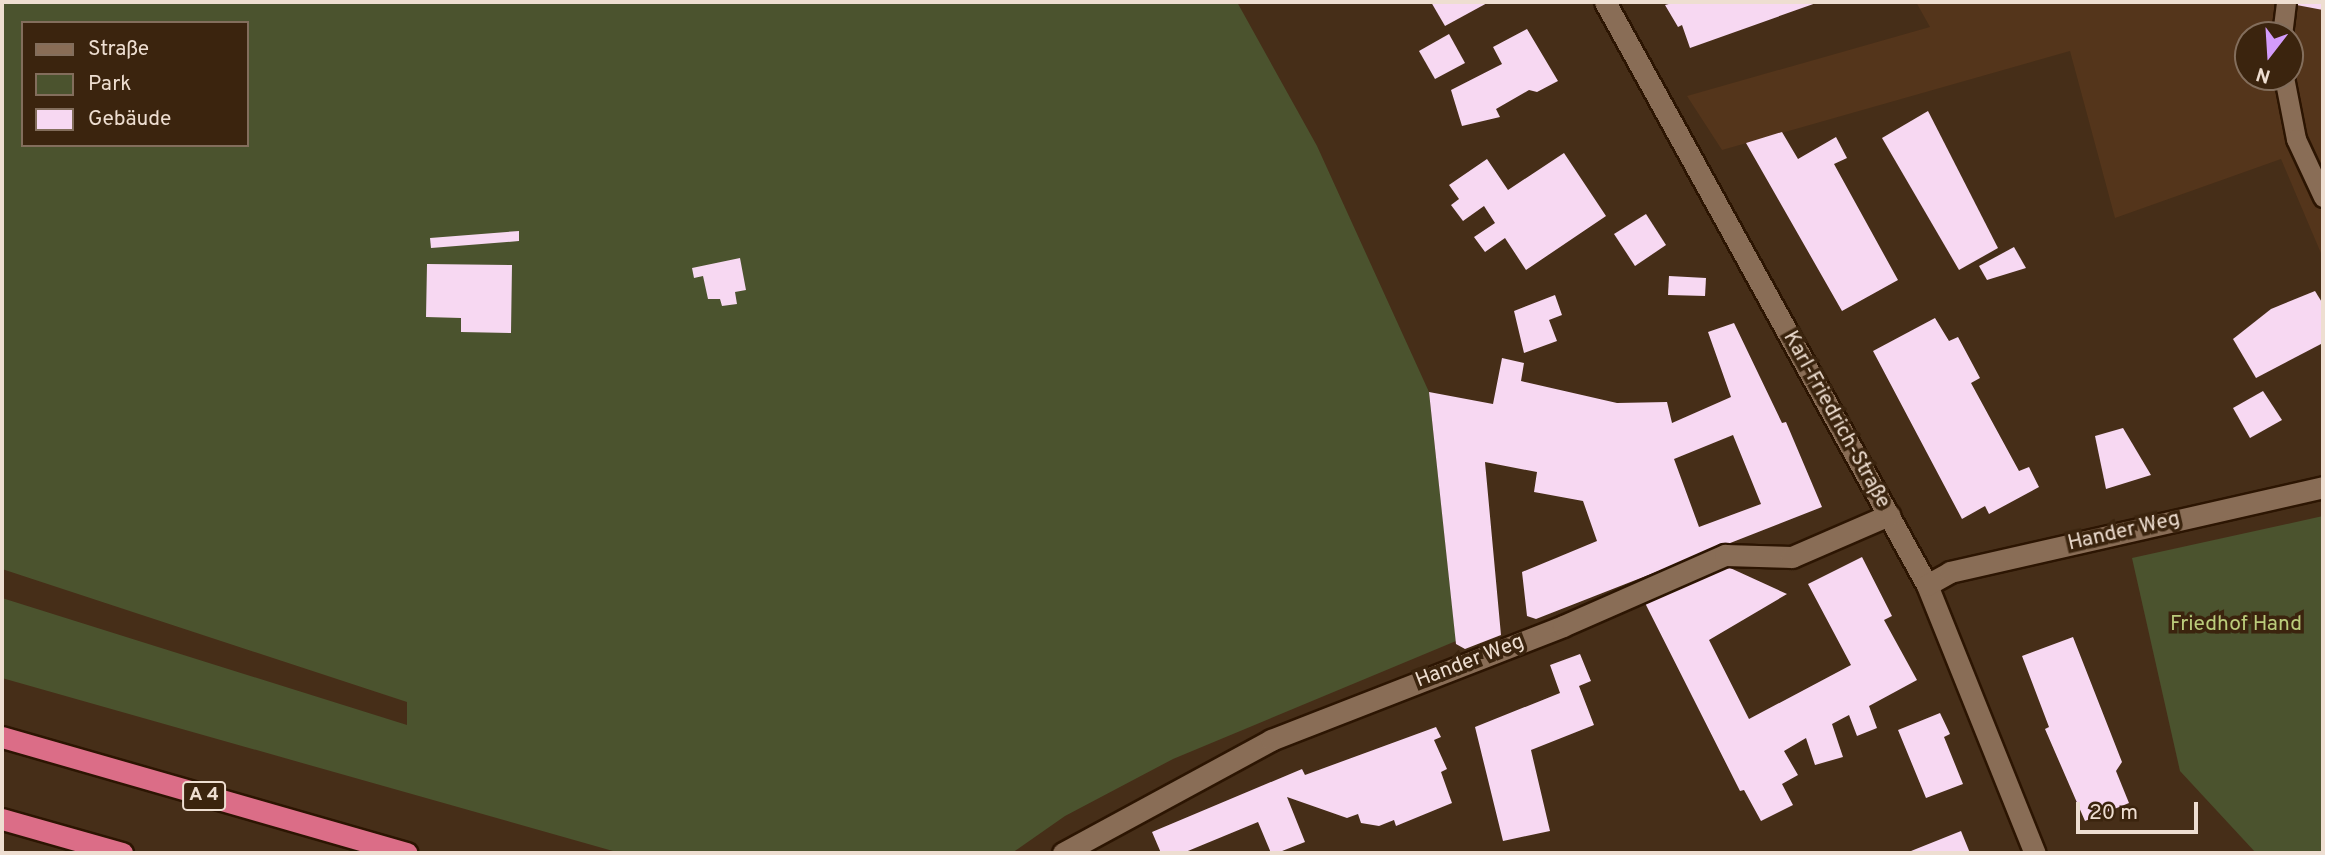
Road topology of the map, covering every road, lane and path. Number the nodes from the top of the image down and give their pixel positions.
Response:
1 (1605, 2) edge
2 (2286, 2) edge
3 (2284, 21) edge
4 (2287, 91) edge
5 (2323, 197) edge
6 (2323, 487) edge
7 (1889, 516) junction
8 (1927, 584) junction
9 (2, 737) edge
10 (2, 819) edge
11 (1075, 850) edge
12 (122, 853) edge
13 (407, 853) edge
14 (2035, 853) edge

1 - 7 street, Karl-Friedrich-Straße
2 - 3 lane
4 - 5 lane
6 - 8 street, Hander Weg
7 - 8 street, Karl-Friedrich-Straße
7 - 11 street, Hander Weg
8 - 14 street, Karl-Friedrich-Straße
9 - 13 highway, A 4
10 - 12 highway

